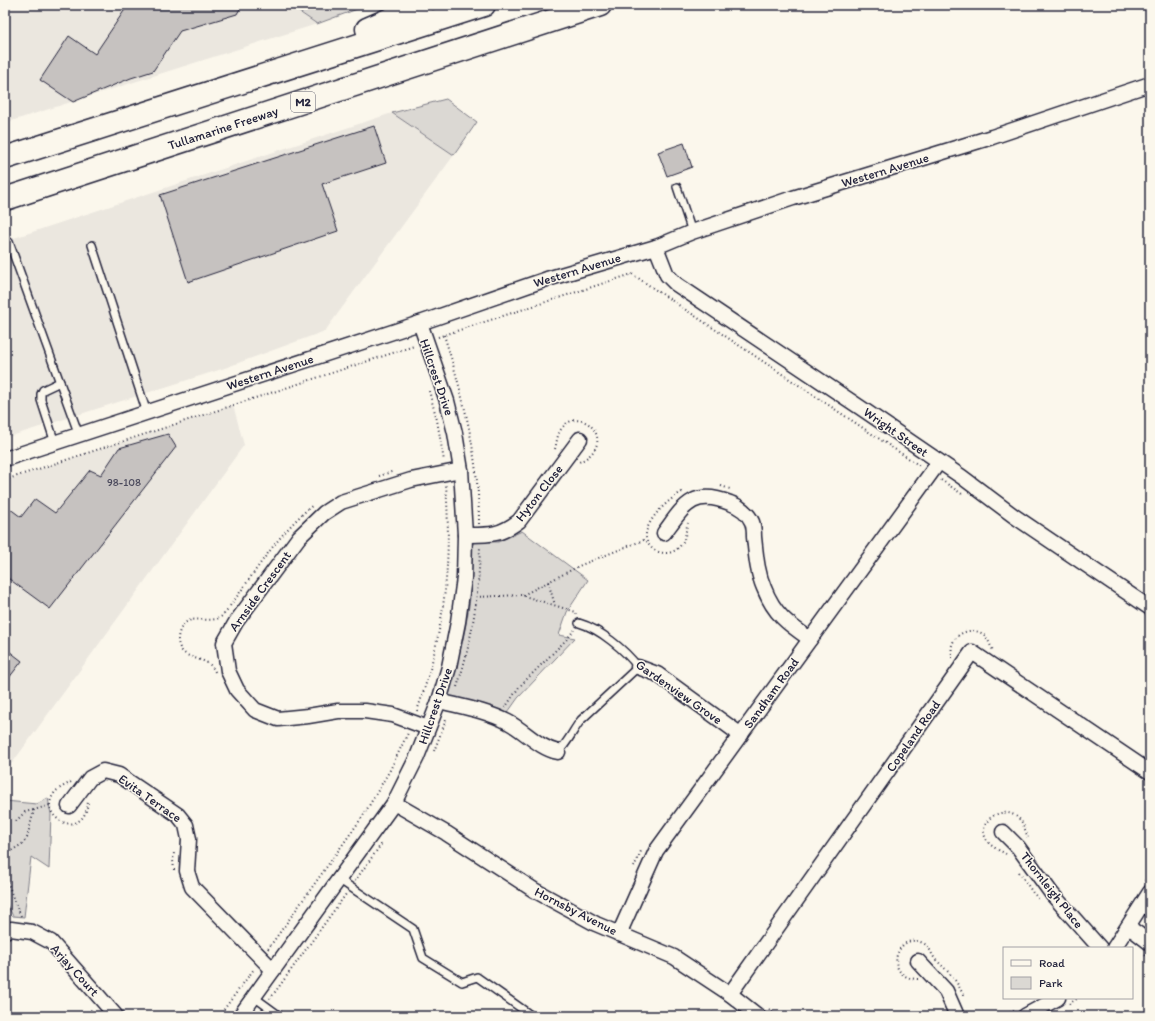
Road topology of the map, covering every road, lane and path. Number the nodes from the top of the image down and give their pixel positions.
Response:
1 (422, 5) edge
2 (484, 5) edge
3 (600, 5) edge
4 (267, 74) junction
5 (1150, 84) edge
6 (5, 158) edge
7 (676, 187) dead end
8 (5, 199) edge
9 (692, 232) junction
10 (9, 242) dead end
11 (92, 245) dead end
12 (656, 247) junction
13 (420, 323) junction
14 (418, 346) junction
15 (60, 382) junction
16 (428, 389) dead end
17 (147, 412) junction
18 (79, 435) junction
19 (580, 439) dead end
20 (55, 443) junction
21 (5, 459) edge
22 (935, 468) junction
23 (461, 470) junction
24 (395, 471) dead end
25 (375, 477) dead end
26 (446, 479) junction
27 (5, 480) edge
28 (717, 485) dead end
29 (440, 486) dead end
30 (733, 490) dead end
31 (682, 492) dead end
32 (964, 496) dead end
33 (316, 502) dead end
34 (692, 517) dead end
35 (664, 534) dead end
36 (465, 535) junction
37 (646, 539) junction
38 (548, 582) junction
39 (521, 595) junction
40 (476, 597) dead end
41 (555, 605) junction
42 (1150, 608) edge
43 (579, 623) junction
44 (810, 639) junction
45 (994, 652) dead end
46 (950, 664) dead end
47 (638, 667) junction
48 (217, 677) dead end
49 (440, 701) junction
50 (410, 708) dead end
51 (499, 718) junction
52 (410, 724) junction
53 (428, 728) junction
54 (741, 735) junction
55 (558, 752) joint
56 (1150, 772) edge
57 (75, 777) dead end
58 (89, 796) dead end
59 (394, 803) junction
60 (50, 805) junction
61 (69, 806) dead end
62 (34, 810) junction
63 (16, 821) dead end
64 (1003, 832) dead end
65 (175, 849) dead end
66 (5, 855) edge
67 (5, 874) edge
68 (175, 875) dead end
69 (340, 880) junction
70 (1150, 892) edge
71 (22, 918) dead end
72 (1128, 927) junction
73 (5, 931) edge
74 (619, 934) junction
75 (1150, 943) edge
76 (1099, 947) edge
77 (1115, 947) edge
78 (262, 958) junction
79 (918, 961) dead end
80 (273, 970) junction
81 (730, 994) junction
82 (254, 997) junction
83 (1056, 999) edge
84 (762, 1012) edge
85 (106, 1013) edge
86 (80, 1016) edge
87 (219, 1016) edge
88 (240, 1016) edge
89 (280, 1016) edge
90 (532, 1016) edge
91 (777, 1016) edge
92 (957, 1016) edge
93 (1025, 1016) edge

1 - 4 highway
2 - 4 highway
3 - 8 highway, Tullamarine Freeway / M2
4 - 6 highway
5 - 9 street, Western Avenue
7 - 9 lane
9 - 12 street, Western Avenue
10 - 15 lane
11 - 17 lane
12 - 13 street, Western Avenue
12 - 22 street, Wright Street
13 - 14 street, Hillcrest Drive
13 - 17 street, Western Avenue
14 - 22 path
14 - 23 street, Hillcrest Drive
14 - 27 path
15 - 18 lane
15 - 20 lane
16 - 26 path
17 - 18 street, Western Avenue
18 - 20 street, Western Avenue
19 - 36 street, Hyton Close
20 - 21 street, Western Avenue
22 - 32 path
22 - 42 street, Wright Street
22 - 44 street, Sandham Road
23 - 26 street, Arnside Crescent
23 - 36 street, Hillcrest Drive
24 - 25 path
26 - 29 path
26 - 52 path
26 - 52 street, Arnside Crescent
28 - 30 path
31 - 37 path
33 - 48 path
34 - 37 path
35 - 44 street
36 - 49 street, Hillcrest Drive
37 - 38 path
38 - 39 path
38 - 41 path
39 - 40 path
39 - 41 path
41 - 43 path
43 - 47 lane, Gardenview Grove
43 - 51 path
44 - 54 street, Sandham Road
45 - 46 path
47 - 54 street, Gardenview Grove
47 - 55 lane
49 - 51 street
49 - 53 street, Hillcrest Drive
50 - 52 path
51 - 55 street
52 - 53 street, Arnside Crescent
52 - 78 path
53 - 59 street, Hillcrest Drive
54 - 74 street, Sandham Road
56 - 81 street, Copeland Road
57 - 60 path
58 - 60 path
59 - 69 street, Hillcrest Drive
59 - 74 street, Hornsby Avenue
60 - 62 path
61 - 78 street, Evita Terrace
62 - 63 path
62 - 66 path
64 - 76 street, Thornleigh Place
65 - 68 path
67 - 71 path
69 - 80 street, Hillcrest Drive
69 - 90 lane
70 - 72 street
72 - 75 street
72 - 77 street
73 - 85 street, Arjay Court
74 - 81 street, Hornsby Avenue
78 - 80 street, Evita Terrace
78 - 87 path
79 - 92 street
80 - 82 street, Hillcrest Drive
81 - 84 street, Hornsby Avenue
82 - 88 street, Hillcrest Drive
82 - 89 lane
83 - 93 street
84 - 91 path
85 - 86 path

